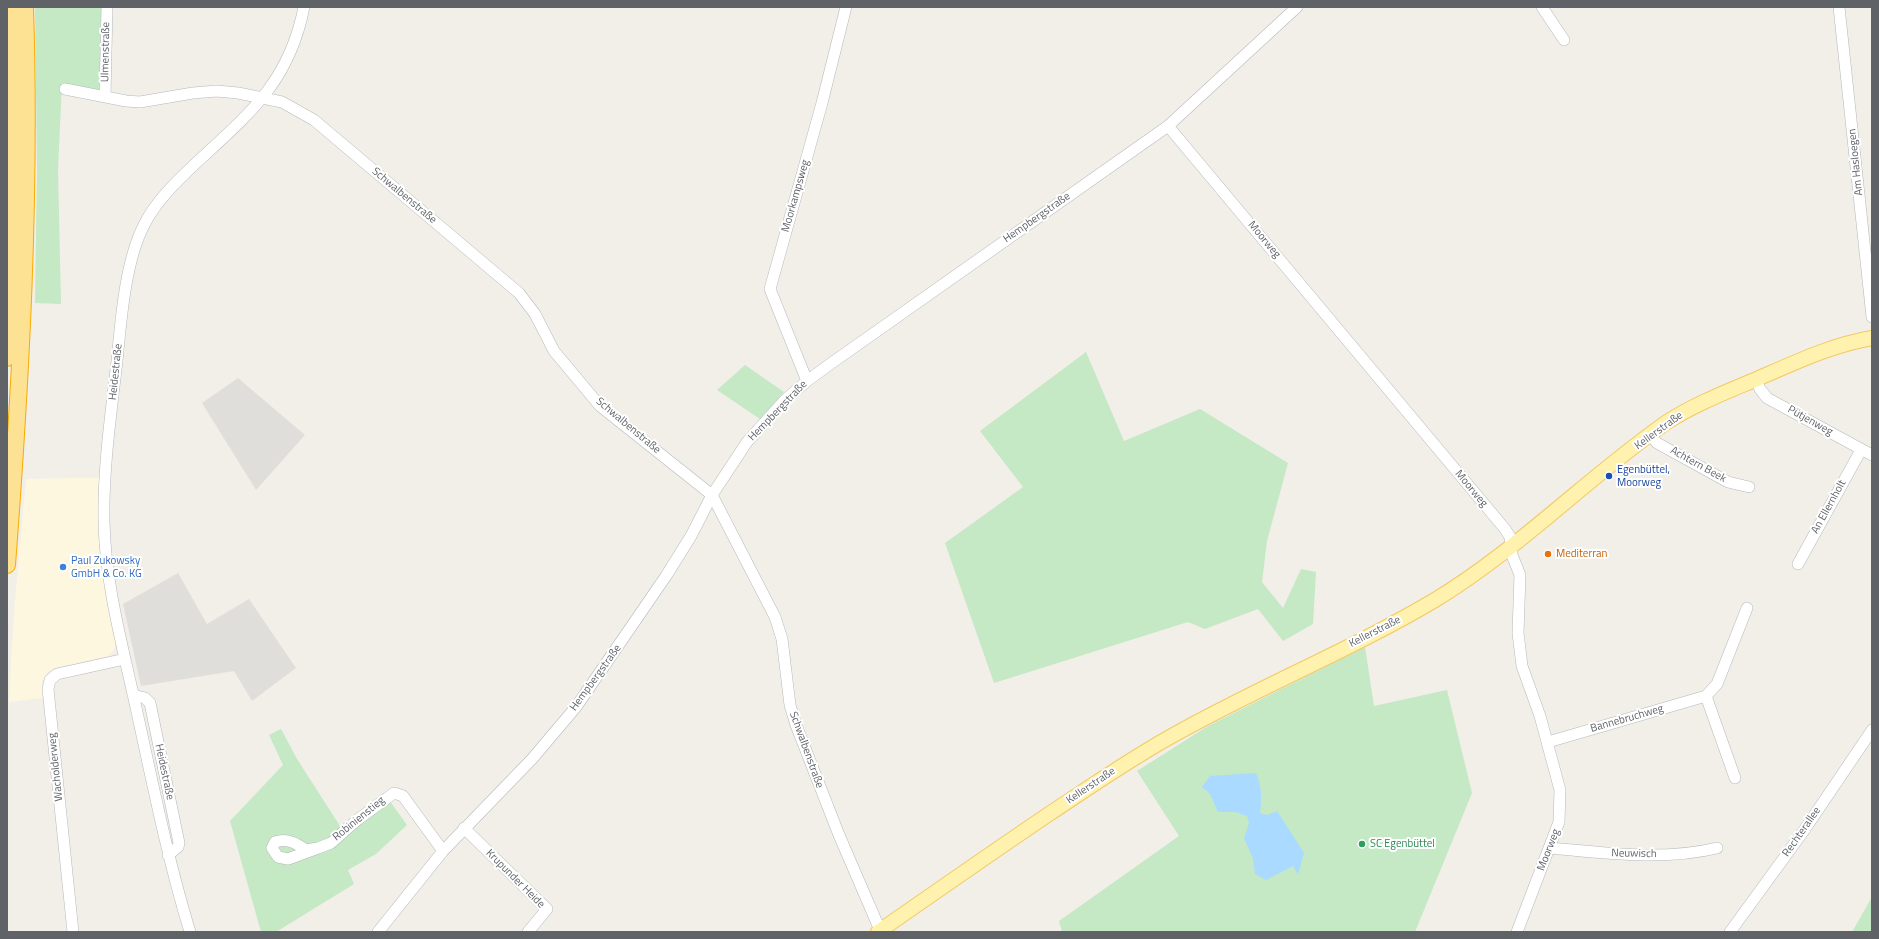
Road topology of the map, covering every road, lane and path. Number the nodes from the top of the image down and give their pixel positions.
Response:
1 (12, 7) edge
2 (25, 7) edge
3 (107, 7) edge
4 (304, 7) edge
5 (846, 7) edge
6 (1297, 7) edge
7 (1542, 7) edge
8 (1839, 7) edge
9 (1564, 40) dead end
10 (65, 89) dead end
11 (105, 97) junction
12 (263, 97) junction
13 (1168, 126) junction
14 (1872, 317) edge
15 (1872, 338) edge
16 (7, 358) edge
17 (1756, 379) junction
18 (807, 381) junction
19 (1650, 435) junction
20 (1861, 450) junction
21 (1872, 455) edge
22 (1749, 487) dead end
23 (712, 495) junction
24 (1512, 546) junction
25 (1798, 564) dead end
26 (7, 565) edge
27 (1747, 608) dead end
28 (125, 659) junction
29 (1706, 696) junction
30 (1872, 730) edge
31 (1548, 742) junction
32 (1735, 778) dead end
33 (464, 828) junction
34 (318, 848) dead end
35 (1550, 848) junction
36 (1717, 848) dead end
37 (443, 851) junction
38 (879, 931) edge
39 (73, 932) edge
40 (190, 932) edge
41 (378, 932) edge
42 (528, 932) edge
43 (1517, 932) edge
44 (1730, 932) edge

1 - 16 highway
2 - 26 highway
3 - 11 street, Ulmenstraße
4 - 12 street, Heidestraße
5 - 18 street, Moorkampsweg
6 - 13 street, Hempbergstraße
7 - 9 street
8 - 14 street, Am Hasloegen
10 - 11 street, Schwalbenstraße
11 - 12 street, Schwalbenstraße
12 - 23 street, Schwalbenstraße
12 - 28 street, Heidestraße
13 - 18 street, Hempbergstraße
13 - 24 street, Moorweg
15 - 17 main road, Kellerstraße
17 - 19 main road, Kellerstraße
17 - 20 street, Pütjenweg
18 - 23 street, Hempbergstraße
19 - 22 street, Achtern Beek
19 - 24 main road, Kellerstraße
20 - 21 street, Pütjenweg
20 - 25 street, An Ellernholt
23 - 33 street, Hempbergstraße
23 - 38 street, Schwalbenstraße
24 - 31 street, Moorweg
24 - 38 main road, Kellerstraße
27 - 29 street
28 - 39 street, Wacholderweg
28 - 40 street, Heidestraße
29 - 31 street, Bannebruchweg
29 - 32 street
30 - 44 street, Rechterallee
31 - 35 street, Moorweg
33 - 37 street, Hempbergstraße
33 - 42 street, Krupunder Heide
34 - 37 street, Robinienstieg
35 - 36 street, Neuwisch
35 - 43 street, Moorweg
37 - 41 street, Hempbergstraße

